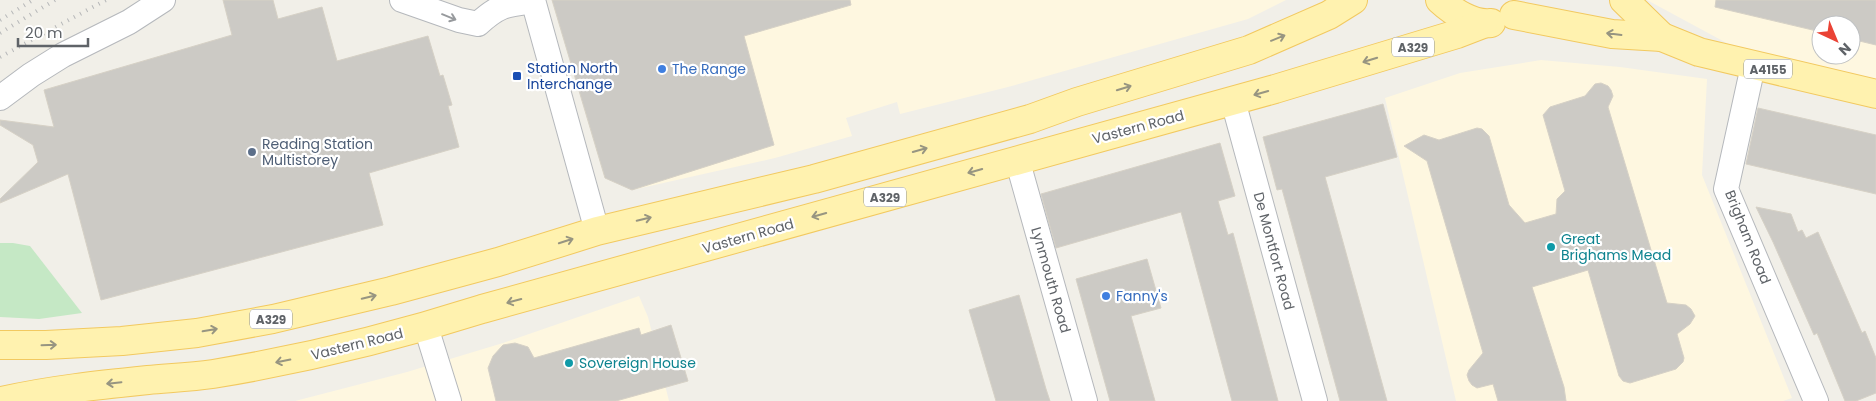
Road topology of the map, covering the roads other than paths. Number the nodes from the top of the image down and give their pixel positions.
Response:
1 (163, 0) edge
2 (402, 0) edge
3 (1353, 0) edge
4 (1440, 0) edge
5 (1624, 0) edge
6 (533, 1) edge
7 (1520, 7) edge
8 (1483, 24) junction
9 (1662, 37) junction
10 (1753, 66) junction
11 (1876, 94) edge
12 (0, 98) edge
13 (1233, 101) junction
14 (1017, 159) junction
15 (597, 231) junction
16 (426, 327) junction
17 (0, 345) edge
18 (2, 401) edge
19 (449, 401) edge
20 (1085, 401) edge
21 (1315, 401) edge
22 (1816, 401) edge

1 - 12 street
2 -> 6 street
15 -> 3 main road, A329
4 - 8 main road
5 - 9 main road, A4155
6 - 15 street
7 - 8 main road, Vastern Road
9 -> 7 main road, A4155
8 -> 13 main road, Vastern Road / A329
9 - 10 main road, A4155
10 - 11 main road, A4155
10 - 22 street, Brigham Road
13 - 14 main road, Vastern Road / A329
13 - 21 street, De Montfort Road
14 -> 16 main road, Vastern Road / A329
14 - 20 street, Lynmouth Road
17 -> 15 main road, A329
16 -> 18 main road, Vastern Road / A329
16 - 19 street

